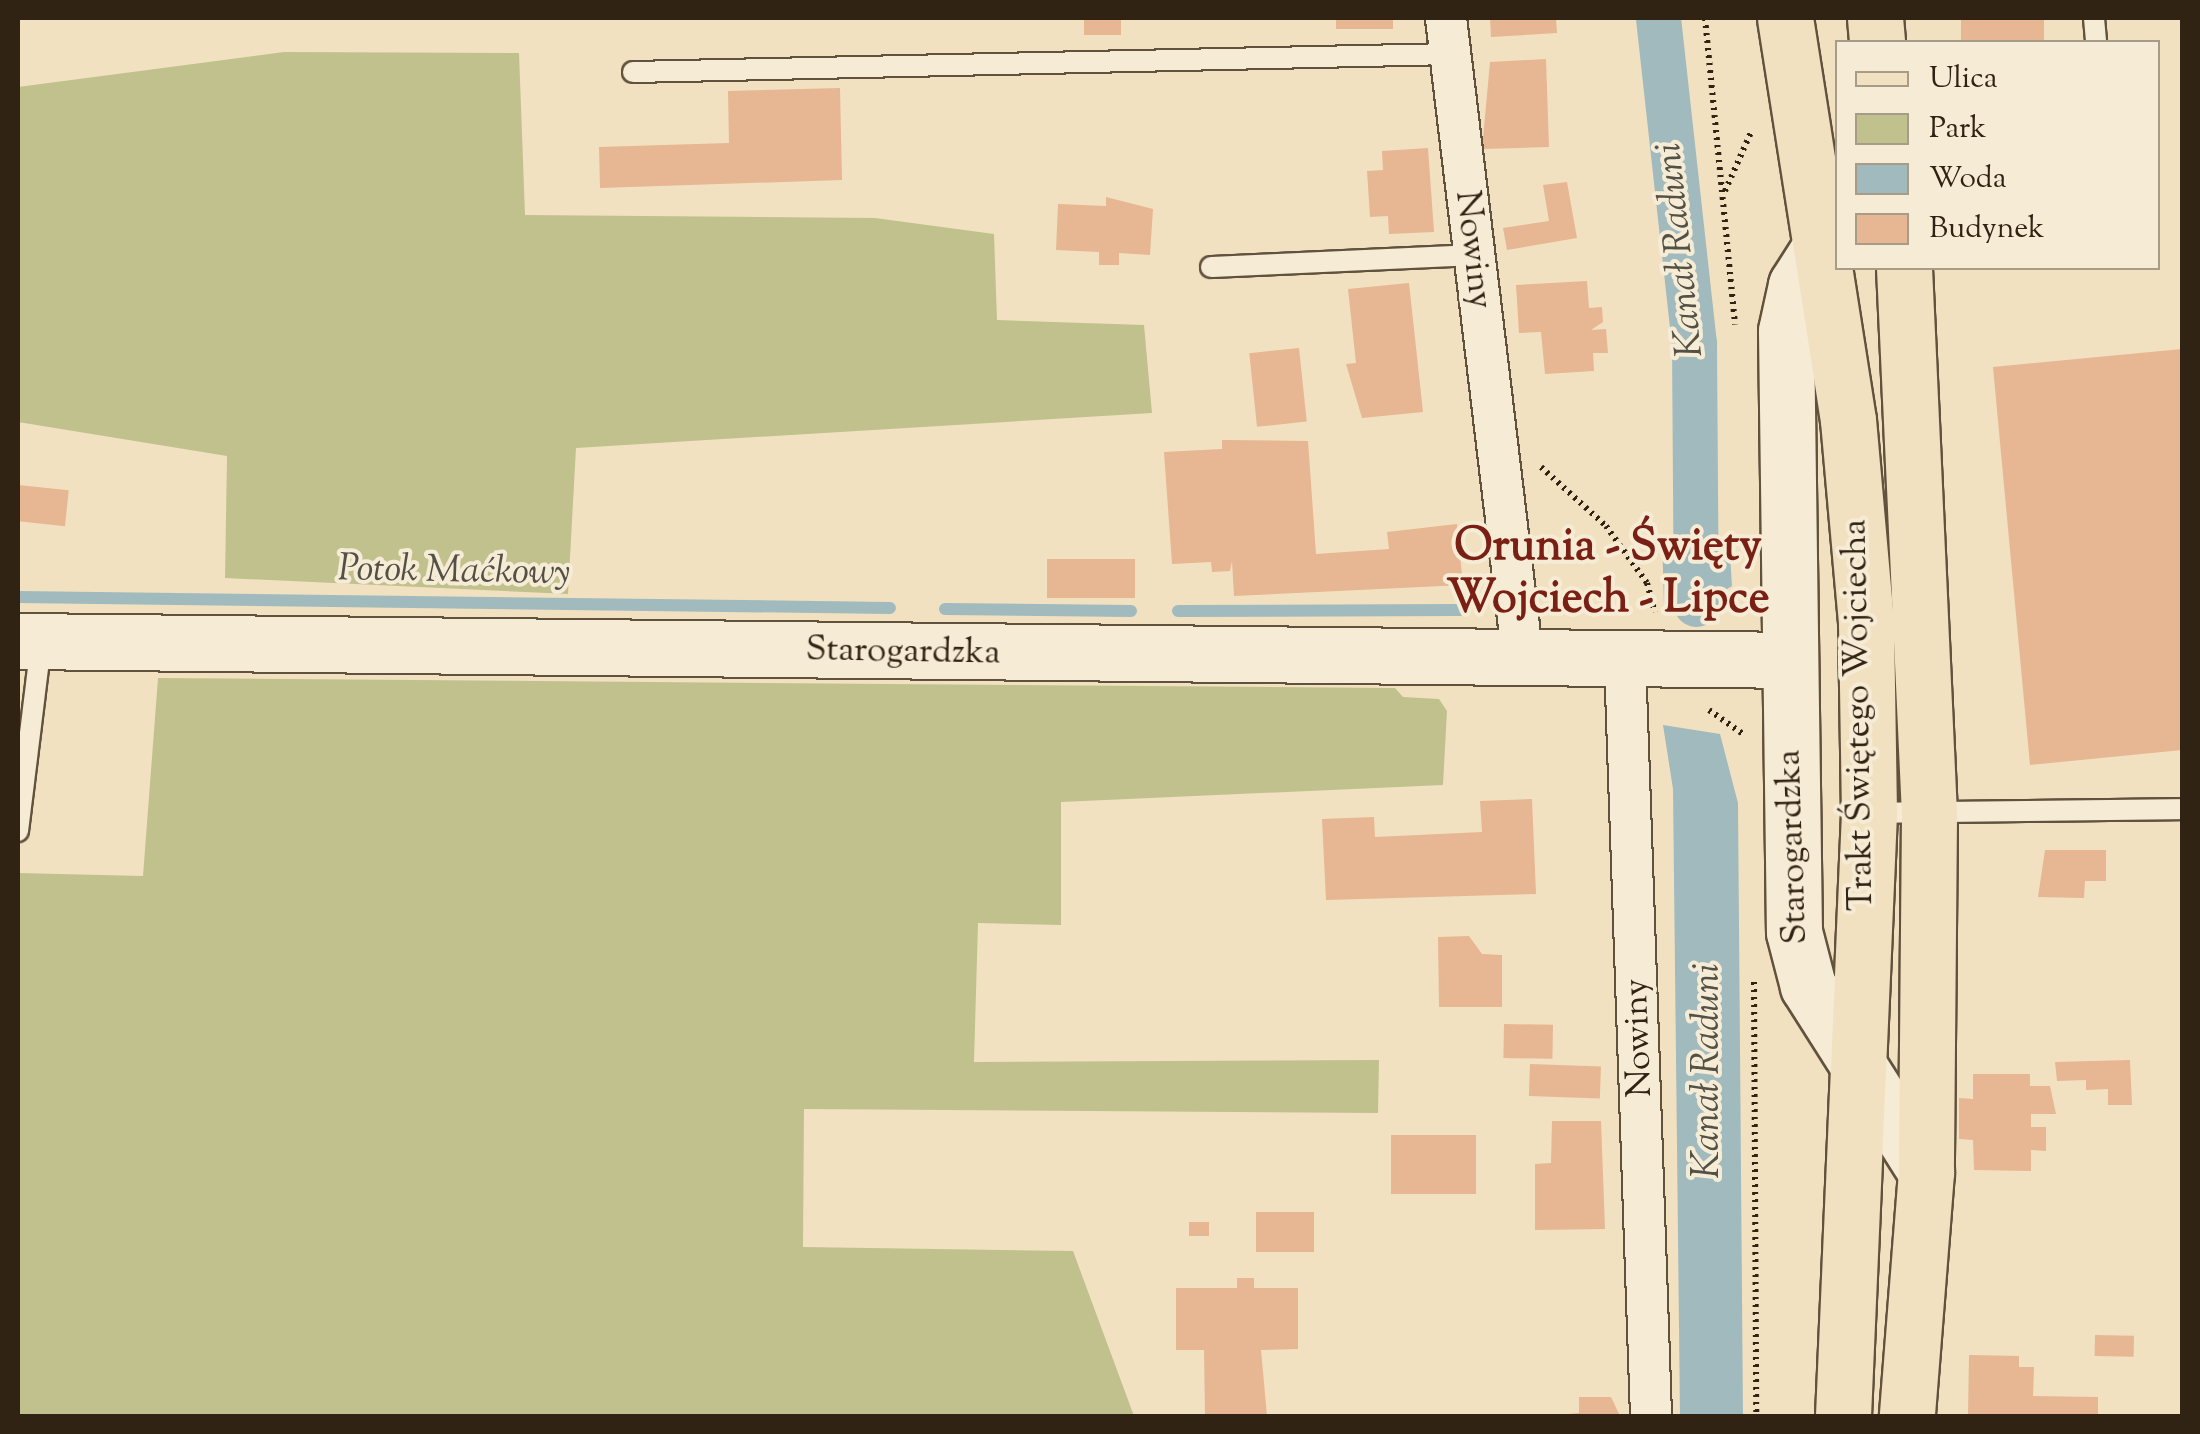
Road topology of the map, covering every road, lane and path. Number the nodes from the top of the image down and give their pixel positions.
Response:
1 (1705, 18) edge
2 (1785, 18) edge
3 (1448, 36) edge
4 (633, 72) dead end
5 (1754, 117) dead end
6 (1724, 192) junction
7 (1829, 231) edge
8 (1471, 255) junction
9 (1211, 268) dead end
10 (1904, 270) edge
11 (1736, 333) dead end
12 (1533, 460) dead end
13 (1747, 566) dead end
14 (1712, 612) dead end
15 (1655, 613) dead end
16 (30, 642) edge
17 (1522, 660) junction
18 (1625, 660) junction
19 (1789, 660) junction
20 (1712, 710) dead end
21 (1752, 748) dead end
22 (2182, 809) edge
23 (1869, 813) junction
24 (1928, 814) junction
25 (18, 831) edge
26 (1754, 964) dead end
27 (1860, 1078) junction
28 (1926, 1172) junction
29 (1650, 1416) edge
30 (1756, 1416) edge
31 (1843, 1416) edge
32 (1907, 1416) edge

1 - 6 path
2 - 7 main road, Trakt Świętego Wojciecha
3 - 4 lane
3 - 8 street, Nowiny
5 - 6 path
6 - 11 path
7 - 19 main road, Starogardzka
7 - 23 main road, Trakt Świętego Wojciecha
8 - 9 lane
8 - 17 street, Nowiny
10 - 24 main road, Trakt Świętego Wojciecha
12 - 15 path
13 - 14 path
16 - 17 main road, Starogardzka
16 - 25 lane
17 - 18 main road, Starogardzka
18 - 19 main road, Starogardzka
18 - 29 street, Nowiny
19 - 27 main road, Starogardzka
20 - 21 path
22 - 24 lane
23 - 24 lane
23 - 27 main road, Trakt Świętego Wojciecha
24 - 28 main road, Trakt Świętego Wojciecha
26 - 30 path
27 - 28 main road, Starogardzka
27 - 31 main road, Trakt Świętego Wojciecha
28 - 32 main road, Trakt Świętego Wojciecha

